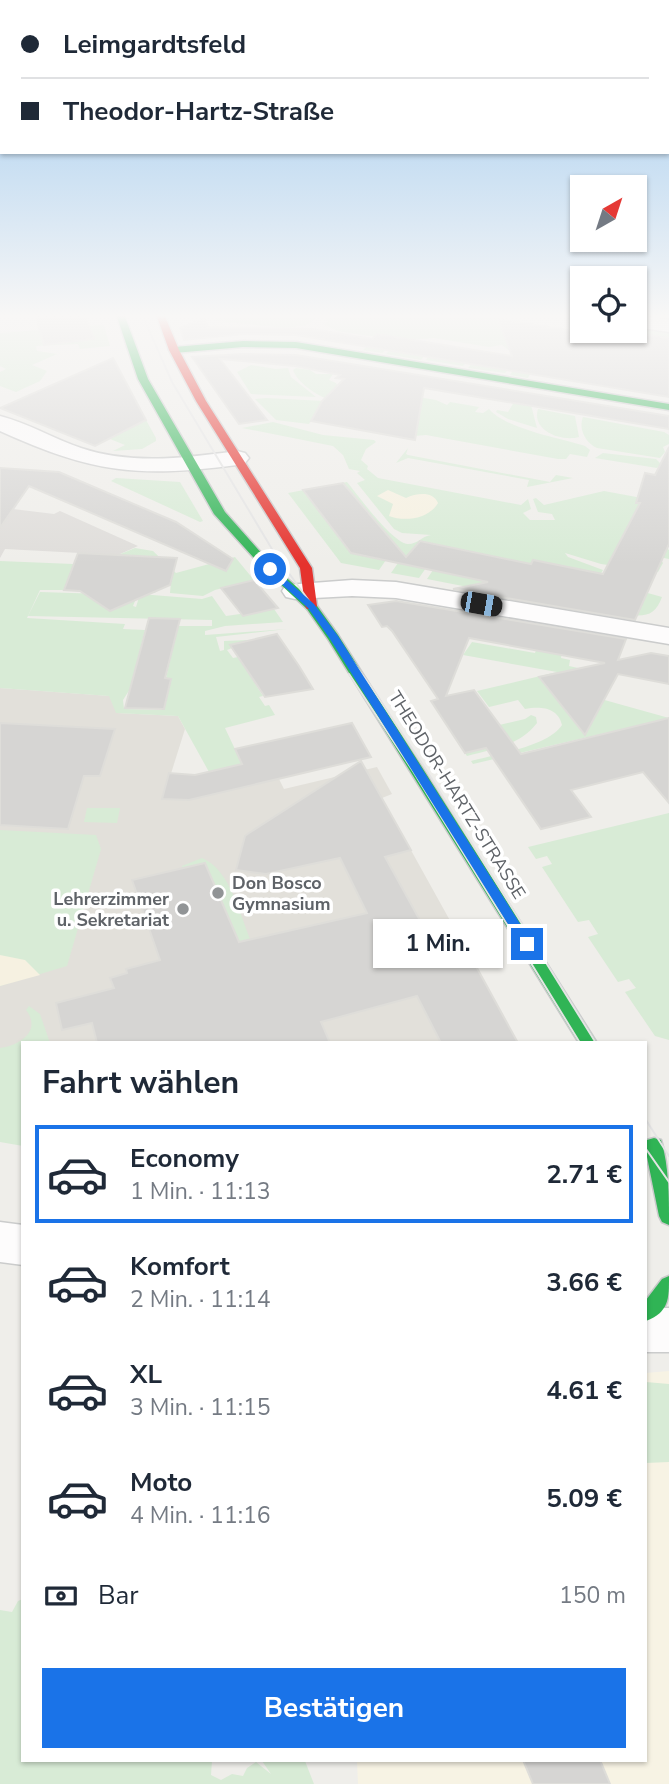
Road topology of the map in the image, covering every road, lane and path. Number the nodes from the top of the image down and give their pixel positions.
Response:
1 (153, 397) edge
2 (199, 397) edge
3 (610, 397) edge
4 (669, 407) edge
5 (0, 423) edge
6 (0, 447) edge
7 (63, 450) junction
8 (237, 458) junction
9 (189, 463) junction
10 (305, 596) junction
11 (669, 636) edge
12 (587, 1041) edge
13 (650, 1140) edge
14 (669, 1170) edge
15 (669, 1216) edge
16 (0, 1242) edge
17 (21, 1245) edge
18 (669, 1286) edge
19 (647, 1310) edge
20 (669, 1330) edge
21 (647, 1331) edge

1 - 9 main road
2 - 8 main road
3 - 4 main road
5 - 7 street
6 - 7 street
7 - 9 street
8 - 9 street
8 - 10 main road
9 - 10 main road
10 - 11 street
10 - 12 main road, THEODOR-HARTZ-STRASSE
13 - 14 main road
13 - 15 main road
16 - 17 street
18 - 19 main road
20 - 21 street

